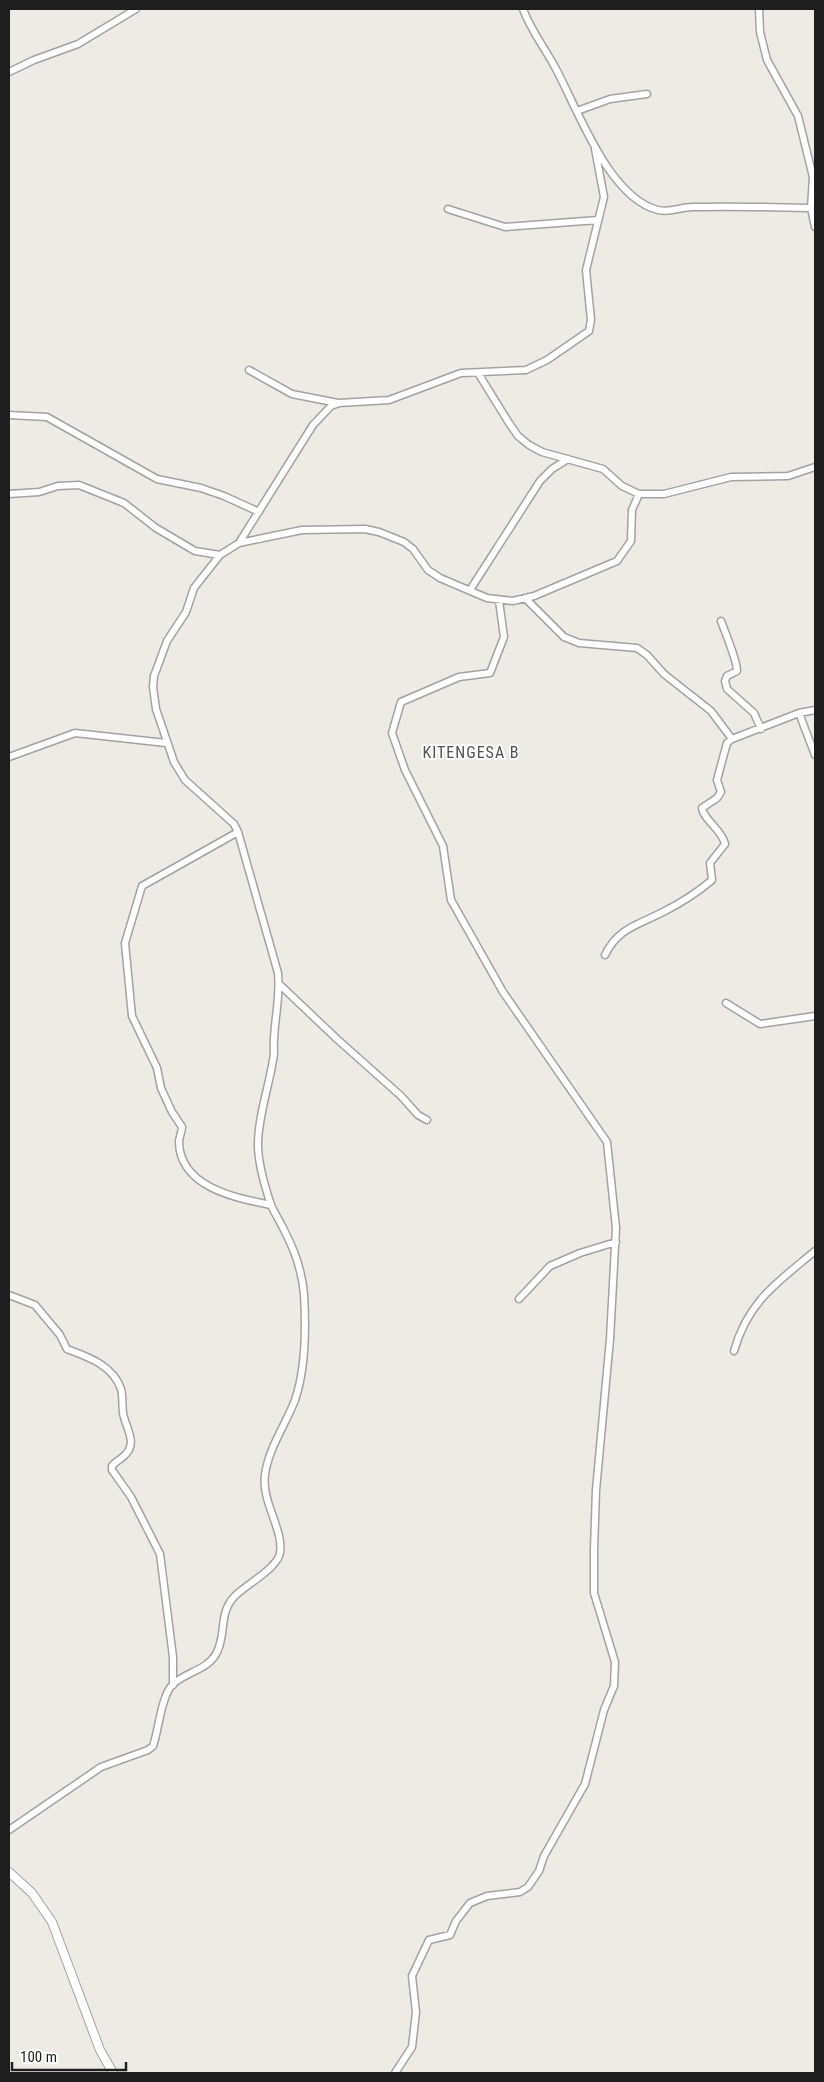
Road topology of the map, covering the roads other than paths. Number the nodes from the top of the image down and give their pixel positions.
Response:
1 (136, 9) edge
2 (523, 9) edge
3 (759, 9) edge
4 (9, 72) edge
5 (647, 94) dead end
6 (577, 111) junction
7 (596, 149) junction
8 (811, 208) junction
9 (448, 209) dead end
10 (598, 220) junction
11 (815, 227) edge
12 (249, 370) dead end
13 (478, 373) junction
14 (339, 404) junction
15 (9, 414) edge
16 (568, 459) junction
17 (815, 467) edge
18 (9, 494) edge
19 (639, 494) junction
20 (258, 512) junction
21 (239, 543) junction
22 (220, 555) junction
23 (470, 590) junction
24 (525, 598) junction
25 (499, 601) junction
26 (721, 621) dead end
27 (815, 710) edge
28 (799, 713) junction
29 (761, 729) junction
30 (732, 739) junction
31 (166, 743) junction
32 (815, 755) edge
33 (9, 757) edge
34 (238, 832) junction
35 (605, 956) dead end
36 (279, 984) junction
37 (726, 1003) dead end
38 (815, 1016) edge
39 (426, 1120) dead end
40 (272, 1205) junction
41 (616, 1242) junction
42 (815, 1250) edge
43 (9, 1294) edge
44 (519, 1299) dead end
45 (734, 1351) dead end
46 (173, 1685) junction
47 (9, 1830) edge
48 (9, 1872) edge
49 (113, 2073) edge
50 (395, 2073) edge

1 - 4 street
2 - 6 street
3 - 8 street
5 - 6 street
6 - 7 street
7 - 8 street
7 - 10 street
8 - 11 street
9 - 10 street
10 - 13 street
12 - 14 street
13 - 14 street
13 - 16 street
14 - 20 street
15 - 20 street
16 - 19 street
16 - 23 street
17 - 19 street
18 - 22 street
19 - 24 street
20 - 21 street
21 - 22 street
21 - 23 street
22 - 31 street
23 - 25 street
24 - 25 street
24 - 30 street
25 - 41 street
26 - 29 street
27 - 28 street
28 - 29 street
28 - 32 street
29 - 30 street
30 - 35 street
31 - 33 street
31 - 34 street
34 - 36 street
34 - 40 street
36 - 39 street
36 - 40 street
37 - 38 street
40 - 46 street
41 - 44 street
41 - 50 street
42 - 45 street
43 - 46 street
46 - 47 street
48 - 49 street

